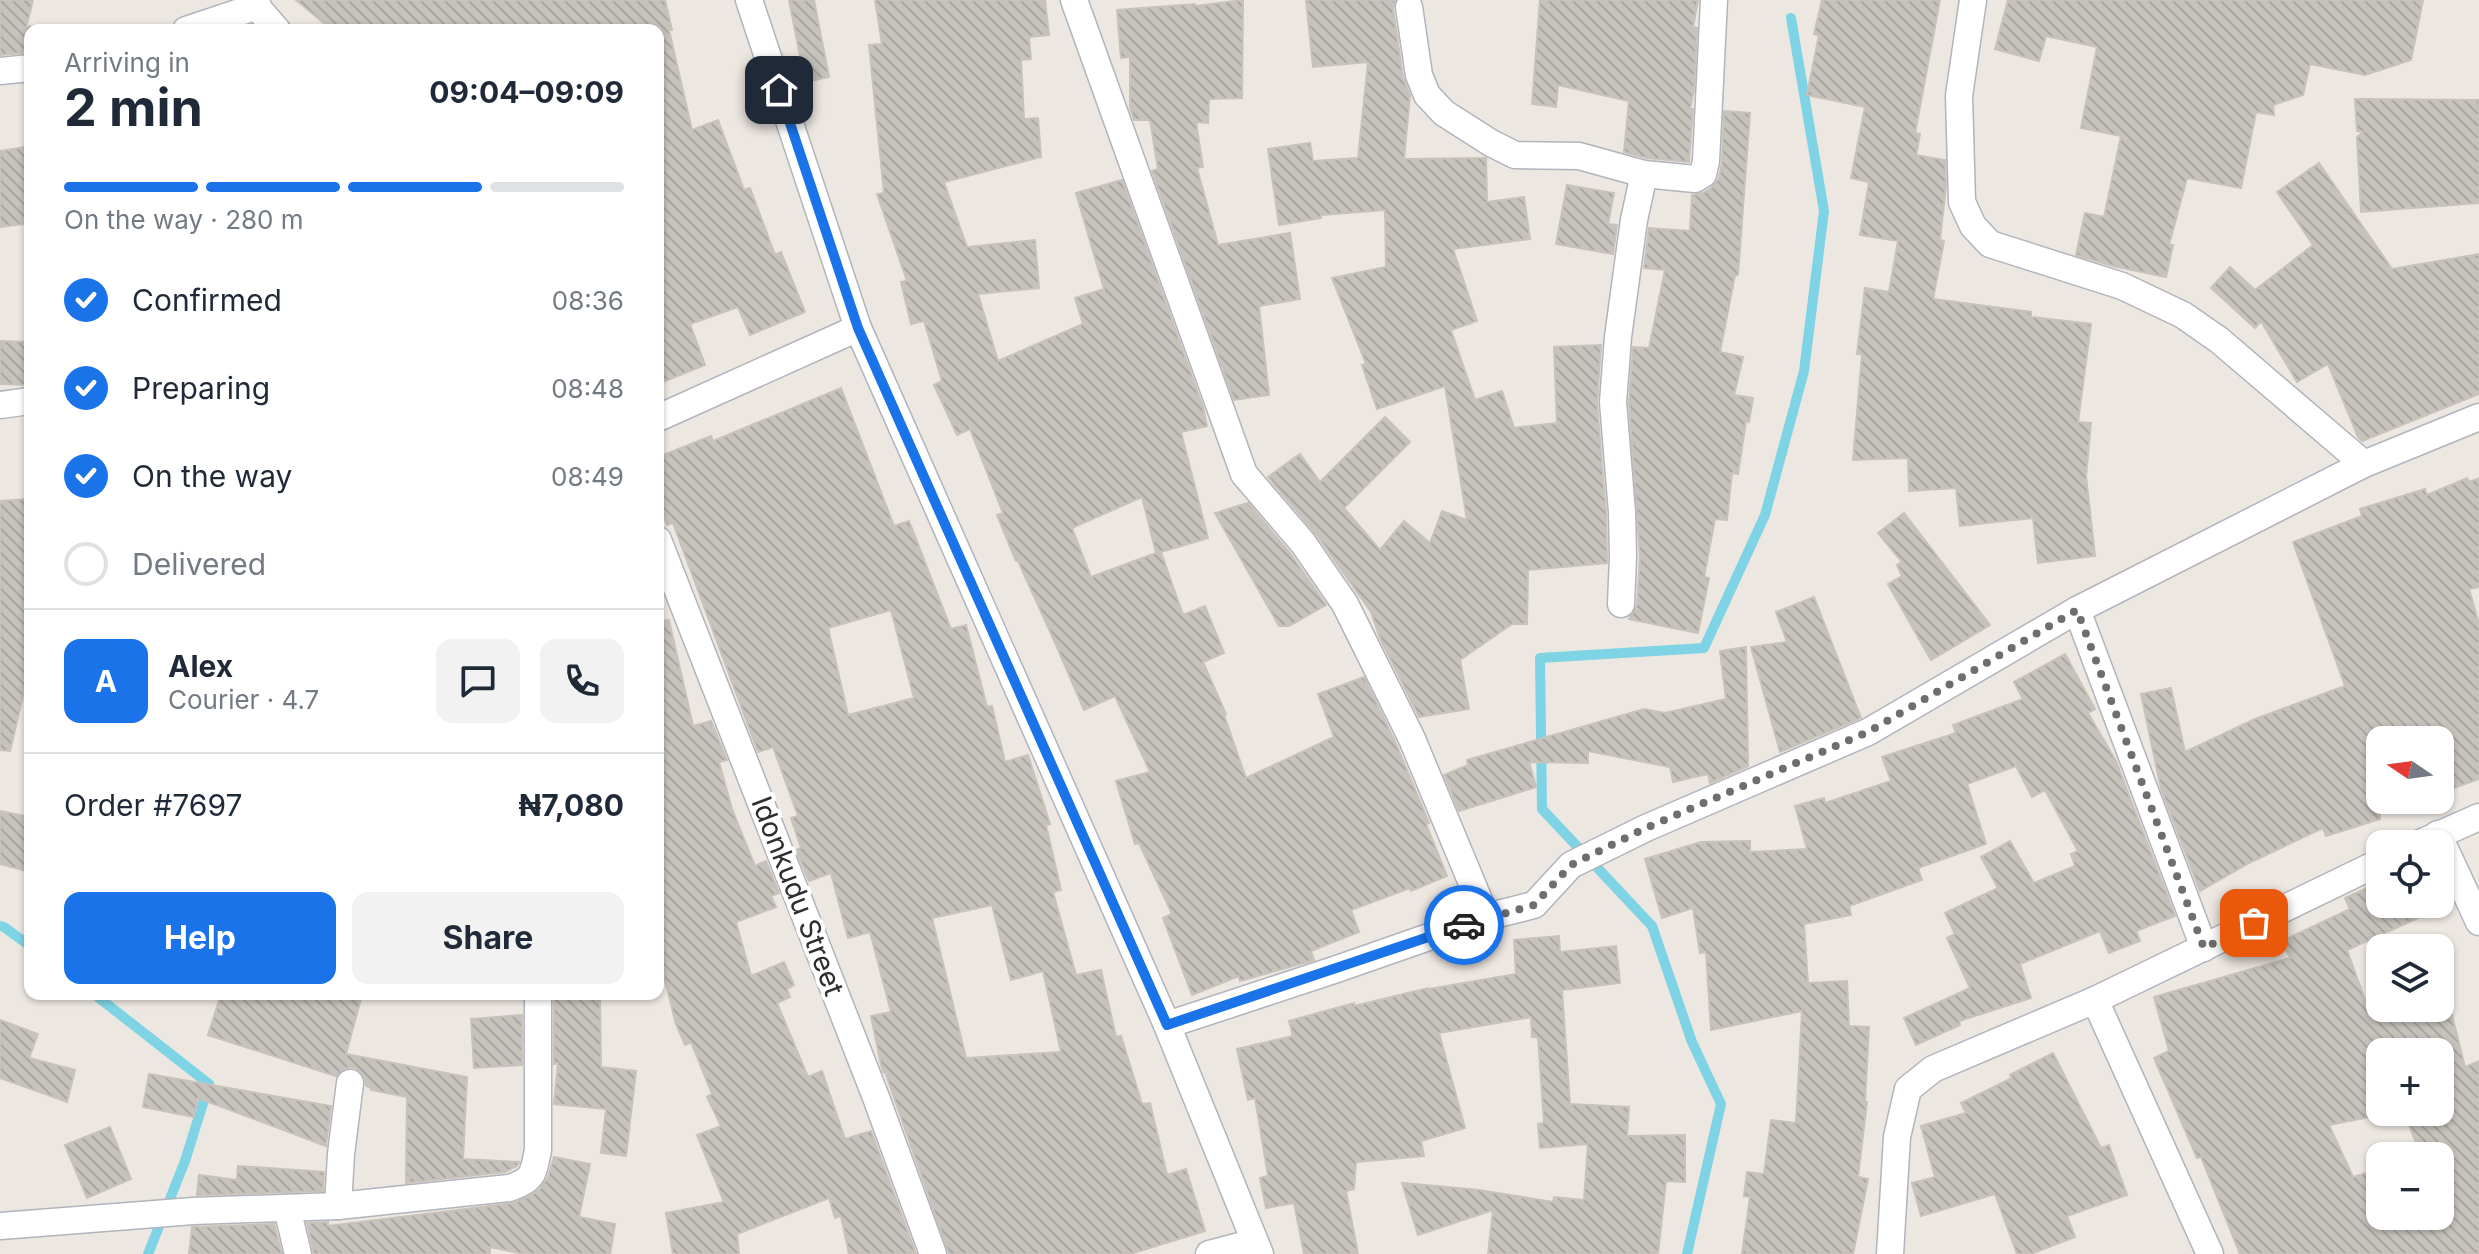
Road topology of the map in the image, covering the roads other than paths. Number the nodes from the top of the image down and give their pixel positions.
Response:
1 (749, 0) edge
2 (1074, 0) edge
3 (1714, 0) edge
4 (1973, 0) edge
5 (254, 3) edge
6 (1409, 7) dead end
7 (201, 24) edge
8 (272, 24) edge
9 (24, 69) edge
10 (0, 71) edge
11 (1644, 174) junction
12 (858, 328) junction
13 (24, 402) edge
14 (0, 405) edge
15 (664, 415) edge
16 (2479, 417) edge
17 (2364, 464) junction
18 (664, 555) edge
19 (1621, 604) dead end
20 (2077, 610) junction
21 (2479, 817) edge
22 (2449, 830) edge
23 (2366, 869) edge
24 (2454, 881) edge
25 (1486, 917) junction
26 (2479, 922) edge
27 (2204, 948) junction
28 (538, 1000) edge
29 (2095, 1000) junction
30 (1167, 1025) junction
31 (350, 1083) dead end
32 (338, 1206) junction
33 (287, 1208) junction
34 (0, 1226) edge
35 (1257, 1248) edge
36 (298, 1254) edge
37 (933, 1254) edge
38 (1209, 1254) edge
39 (1890, 1254) edge
40 (2209, 1254) edge

1 - 12 street
2 - 25 street
3 - 11 street
4 - 17 street
5 - 7 street
5 - 8 street
6 - 11 street
9 - 10 street
11 - 19 street
12 - 15 street
12 - 30 street
13 - 14 street
16 - 17 street
17 - 20 street
18 - 37 street, Idonkudu Street
20 - 25 street
20 - 27 street
21 - 22 street
23 - 27 street
24 - 26 street
25 - 30 street
27 - 29 street
28 - 32 street
29 - 39 street
29 - 40 street
30 - 35 street
31 - 32 street
32 - 33 street
33 - 34 street
33 - 36 street
35 - 38 street

